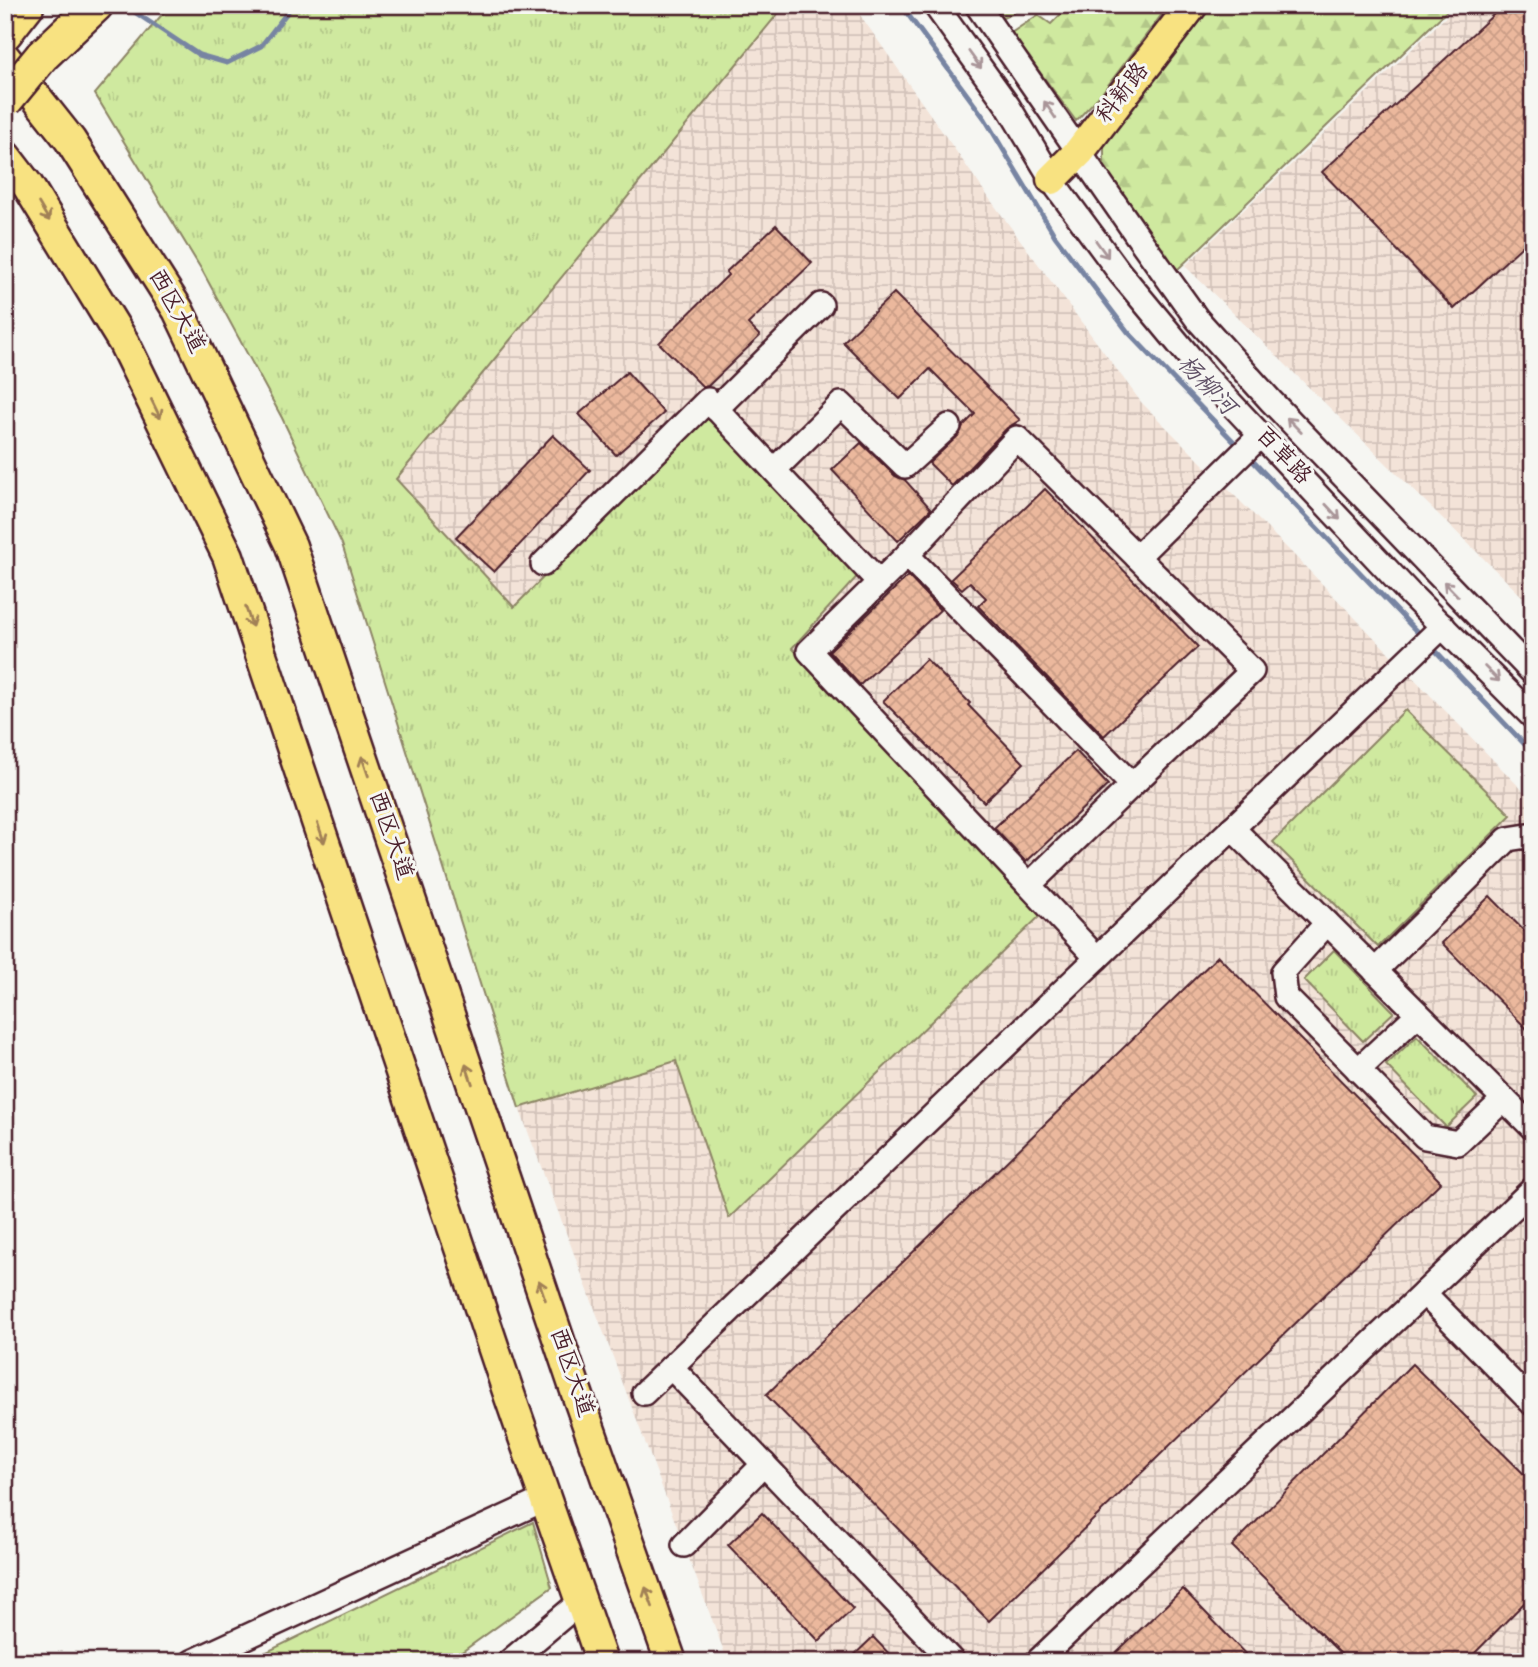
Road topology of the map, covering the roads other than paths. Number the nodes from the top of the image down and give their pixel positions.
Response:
1 (82, 5) edge
2 (96, 5) edge
3 (935, 5) edge
4 (977, 5) edge
5 (1192, 5) edge
6 (43, 56) junction
7 (5, 58) edge
8 (5, 101) edge
9 (1079, 152) junction
10 (5, 156) edge
11 (1052, 179) junction
12 (821, 305) dead end
13 (716, 409) junction
14 (949, 426) dead end
15 (1250, 447) junction
16 (774, 470) junction
17 (906, 555) junction
18 (1137, 557) junction
19 (543, 564) dead end
20 (879, 582) junction
21 (1432, 636) junction
22 (1533, 673) edge
23 (1533, 717) edge
24 (1132, 785) junction
25 (1232, 828) junction
26 (1533, 841) edge
27 (1029, 886) junction
28 (1327, 923) junction
29 (1097, 958) junction
30 (1375, 971) junction
31 (1418, 1014) junction
32 (1358, 1070) junction
33 (1504, 1099) junction
34 (1533, 1128) edge
35 (1533, 1189) edge
36 (1424, 1293) junction
37 (671, 1367) junction
38 (643, 1393) dead end
39 (1533, 1404) edge
40 (764, 1464) junction
41 (545, 1499) junction
42 (684, 1545) dead end
43 (580, 1602) junction
44 (192, 1662) edge
45 (509, 1662) edge
46 (601, 1662) edge
47 (671, 1662) edge
48 (953, 1662) edge
49 (1037, 1662) edge

1 - 6 highway
2 - 6 highway
3 -> 11 street, 百草路
9 -> 4 street, 百草路
5 - 9 main road, 科新路
6 - 8 highway, bridge
47 -> 7 main road, 西区大道
9 - 11 main road, 科新路
22 -> 9 street, 百草路
10 -> 41 main road
11 -> 15 street, 百草路
12 - 13 street
13 - 16 street
13 - 19 street
14 - 16 street
15 - 18 street
15 -> 21 street, 百草路
16 - 20 street
17 - 18 street
17 - 20 street
17 - 24 street
18 - 24 street
20 - 27 street
21 -> 23 street, 百草路
21 - 25 street
24 - 27 street
25 - 28 street
25 - 29 street
26 - 30 street
27 - 29 street
28 - 30 street
28 - 32 street
29 - 37 street
30 - 31 street
31 - 32 street
31 - 33 street
32 - 33 street
33 - 34 street
35 - 36 street
36 - 39 street
36 - 49 street
37 - 38 street
37 - 40 street
40 - 42 street
40 - 48 street
41 - 43 main road
41 - 44 street
43 - 45 street
43 - 46 main road

